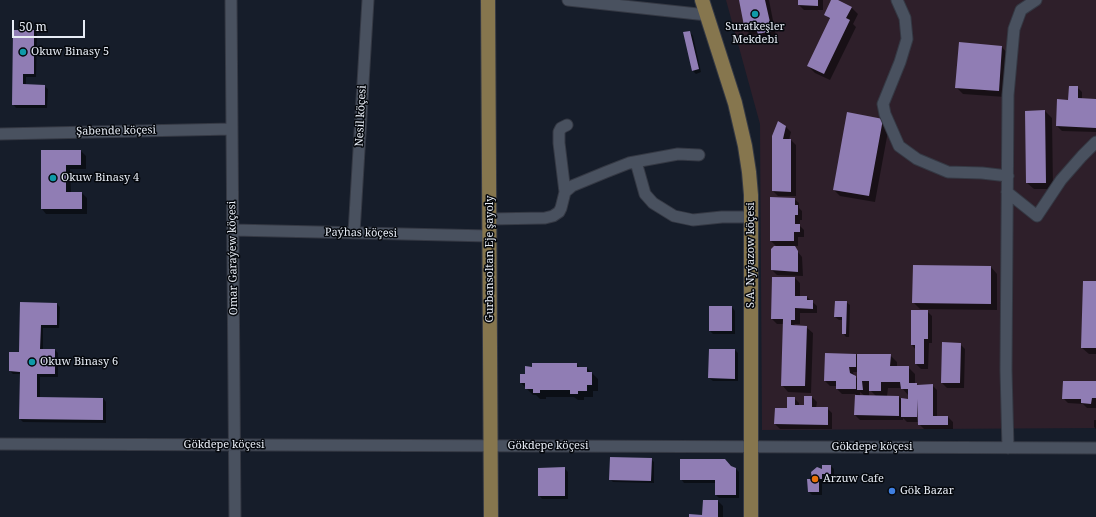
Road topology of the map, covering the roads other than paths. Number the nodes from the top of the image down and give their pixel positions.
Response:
1 (231, 0) edge
2 (368, 0) edge
3 (488, 0) edge
4 (568, 0) edge
5 (702, 0) edge
6 (897, 0) edge
7 (1036, 0) edge
8 (707, 15) junction
9 (566, 125) dead end
10 (232, 129) junction
11 (0, 134) edge
12 (1096, 142) edge
13 (699, 155) dead end
14 (636, 162) junction
15 (1008, 176) junction
16 (565, 192) junction
17 (1008, 192) junction
18 (751, 217) junction
19 (489, 219) junction
20 (233, 230) junction
21 (354, 233) junction
22 (489, 236) junction
23 (0, 444) edge
24 (235, 445) junction
25 (491, 446) junction
26 (751, 447) junction
27 (1008, 448) junction
28 (1096, 448) edge
29 (235, 517) edge
30 (492, 517) edge
31 (751, 517) edge

1 - 10 street, Omar Garaýew köçesi
2 - 21 street, Nesil köçesi
3 - 19 main road, Gurbansoltan Eje şayoly
4 - 8 street
5 - 8 main road, S.A. Nyýazow köçesi
6 - 15 street
7 - 15 street
8 - 18 main road, S.A. Nyýazow köçesi
9 - 16 street
10 - 11 street, Şabende köçesi
10 - 20 street, Omar Garaýew köçesi
12 - 17 street
13 - 14 street
14 - 16 street
14 - 18 street
15 - 17 street
16 - 19 street
17 - 27 street
18 - 26 main road, S.A. Nyýazow köçesi
19 - 22 main road, Gurbansoltan Eje şayoly
20 - 21 street, Paýhas köçesi
20 - 24 street, Omar Garaýew köçesi
21 - 22 street, Paýhas köçesi
22 - 25 main road, Gurbansoltan Eje şayoly
23 - 24 street, Gökdepe köçesi
24 - 25 street, Gökdepe köçesi
24 - 29 street, Omar Garaýew köçesi
25 - 26 street, Gökdepe köçesi
25 - 30 main road, Gurbansoltan Eje şayoly
26 - 27 street, Gökdepe köçesi
26 - 31 main road, S.A. Nyýazow köçesi
27 - 28 street, Gökdepe köçesi

